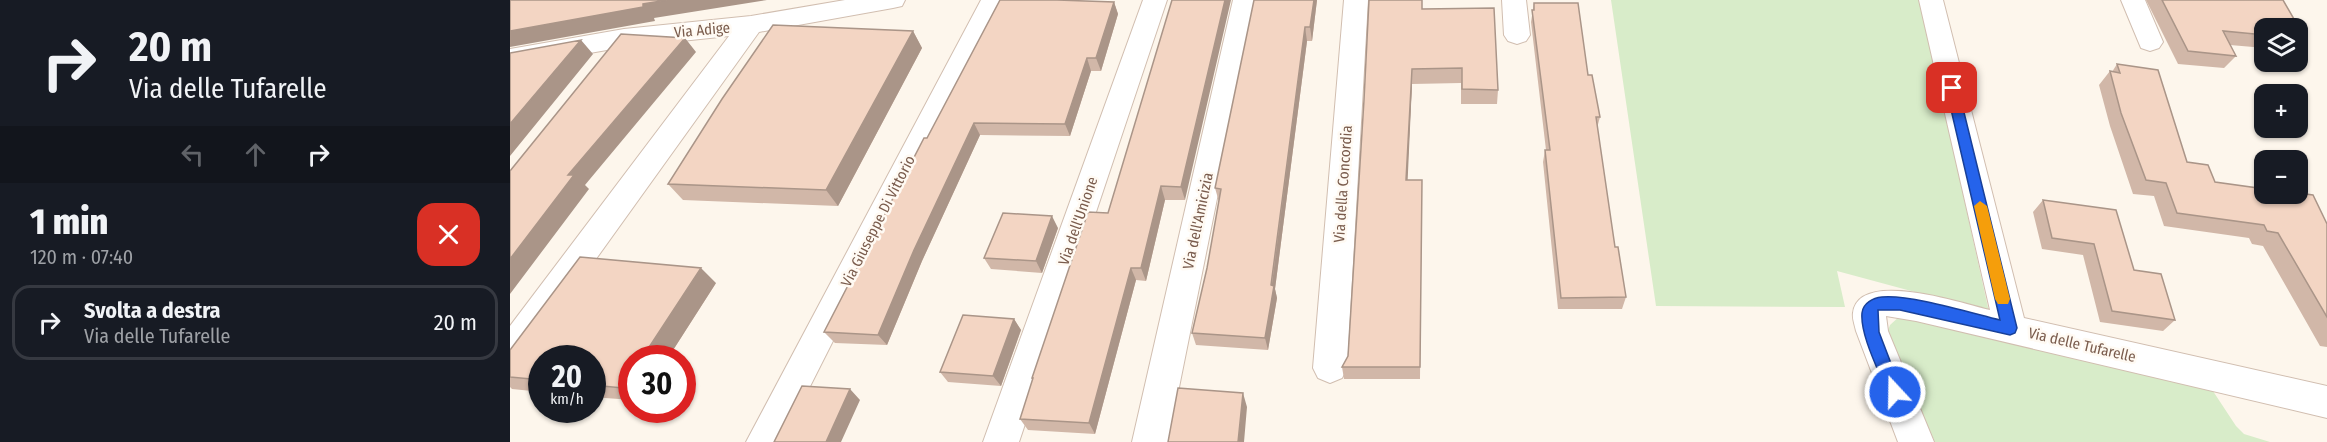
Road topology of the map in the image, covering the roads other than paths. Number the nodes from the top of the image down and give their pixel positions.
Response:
1 (893, 0) edge
2 (993, 0) edge
3 (1155, 0) edge
4 (1245, 0) edge
5 (1356, 0) edge
6 (1514, 0) edge
7 (1931, 0) edge
8 (2133, 0) edge
9 (752, 25) junction
10 (1517, 35) dead end
11 (624, 38) junction
12 (2150, 42) dead end
13 (510, 58) edge
14 (602, 64) edge
15 (2010, 328) junction
16 (510, 352) edge
17 (1330, 368) dead end
18 (2327, 402) edge
19 (764, 442) edge
20 (1001, 442) edge
21 (1150, 442) edge
22 (1916, 442) edge

1 - 9 street, Via Adige
2 - 19 street, Via Giuseppe Di Vittorio
3 - 20 street, Via dell'Unione
4 - 21 street, Via dell'Amicizia
5 - 17 street, Via della Concordia
6 - 10 street
7 - 15 street
8 - 12 street
9 - 11 street, Via Adige
9 - 16 street
11 - 13 street, Via Adige
11 - 14 street
15 - 18 street, Via delle Tufarelle
15 - 22 street, Via delle Tufarelle

